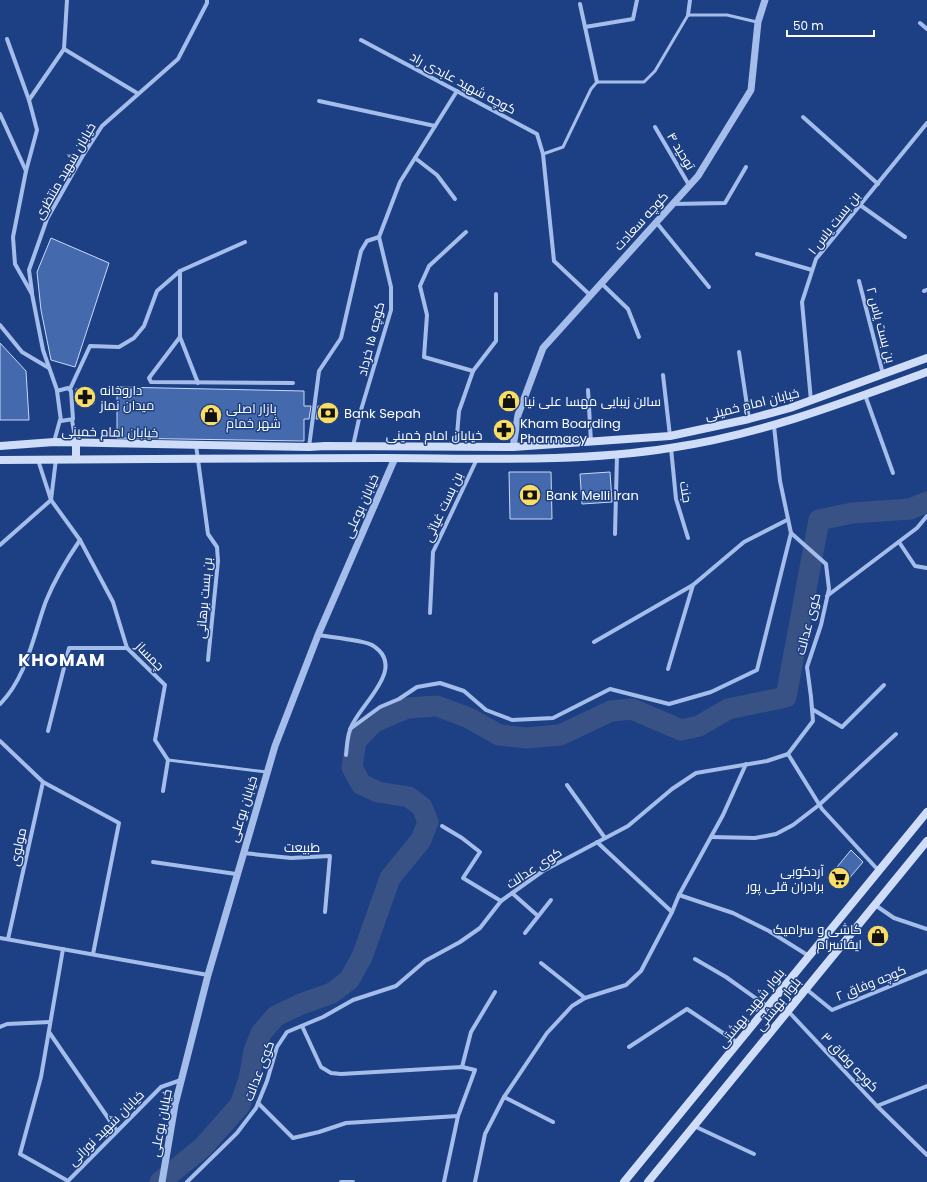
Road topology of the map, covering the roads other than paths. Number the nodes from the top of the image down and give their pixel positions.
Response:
1 (67, 0) edge
2 (207, 0) edge
3 (636, 0) edge
4 (690, 0) edge
5 (765, 0) edge
6 (580, 4) dead end
7 (688, 15) junction
8 (758, 22) junction
9 (920, 23) dead end
10 (585, 27) junction
11 (927, 29) edge
12 (7, 39) dead end
13 (361, 40) dead end
14 (64, 49) junction
15 (597, 82) junction
16 (457, 91) junction
17 (137, 93) junction
18 (29, 100) junction
19 (319, 101) dead end
20 (0, 114) edge
21 (803, 117) dead end
22 (927, 123) edge
23 (435, 126) junction
24 (655, 127) dead end
25 (543, 154) junction
26 (415, 158) junction
27 (746, 167) dead end
28 (26, 171) junction
29 (878, 184) junction
30 (689, 185) junction
31 (455, 199) dead end
32 (672, 204) junction
33 (860, 205) junction
34 (656, 222) junction
35 (466, 232) dead end
36 (379, 237) junction
37 (905, 237) dead end
38 (245, 242) dead end
39 (757, 254) dead end
40 (812, 270) junction
41 (180, 271) junction
42 (859, 282) dead end
43 (601, 283) junction
44 (710, 287) dead end
45 (32, 294) junction
46 (496, 294) dead end
47 (590, 295) junction
48 (0, 326) edge
49 (180, 337) junction
50 (639, 337) dead end
51 (739, 352) dead end
52 (927, 358) edge
53 (49, 368) junction
54 (473, 371) junction
55 (927, 372) edge
56 (883, 374) junction
57 (663, 375) dead end
58 (198, 383) junction
59 (293, 383) dead end
60 (70, 389) junction
61 (57, 390) junction
62 (588, 390) dead end
63 (865, 395) junction
64 (811, 401) junction
65 (749, 419) junction
66 (60, 420) junction
67 (72, 420) junction
68 (774, 426) junction
69 (670, 436) junction
70 (54, 442) junction
71 (76, 443) junction
72 (591, 443) junction
73 (196, 445) junction
74 (0, 446) edge
75 (352, 446) junction
76 (308, 447) junction
77 (456, 447) junction
78 (513, 447) junction
79 (671, 448) junction
80 (617, 455) junction
81 (197, 458) junction
82 (395, 458) junction
83 (38, 459) junction
84 (56, 459) junction
85 (76, 459) junction
86 (477, 459) junction
87 (0, 460) edge
88 (893, 473) dead end
89 (51, 500) junction
90 (927, 516) edge
91 (787, 520) junction
92 (791, 533) junction
93 (615, 534) dead end
94 (688, 538) dead end
95 (80, 540) junction
96 (899, 542) junction
97 (0, 545) edge
98 (927, 568) edge
99 (693, 585) junction
100 (827, 596) junction
101 (430, 613) dead end
102 (318, 635) junction
103 (594, 642) dead end
104 (127, 648) junction
105 (208, 660) dead end
106 (668, 669) dead end
107 (884, 685) dead end
108 (0, 704) edge
109 (812, 709) junction
110 (350, 730) junction
111 (48, 731) dead end
112 (896, 734) dead end
113 (0, 741) edge
114 (788, 754) junction
115 (346, 755) dead end
116 (168, 760) junction
117 (746, 764) junction
118 (267, 772) junction
119 (42, 782) junction
120 (567, 785) dead end
121 (163, 791) dead end
122 (819, 805) junction
123 (927, 812) edge
124 (442, 826) dead end
125 (711, 837) junction
126 (605, 838) junction
127 (927, 841) edge
128 (596, 842) junction
129 (242, 853) junction
130 (153, 862) dead end
131 (879, 871) junction
132 (236, 874) junction
133 (512, 893) junction
134 (679, 895) junction
135 (551, 900) dead end
136 (500, 901) junction
137 (875, 905) junction
138 (325, 912) dead end
139 (672, 912) junction
140 (538, 916) junction
141 (927, 929) edge
142 (526, 933) dead end
143 (0, 938) edge
144 (8, 939) junction
145 (63, 949) junction
146 (93, 954) junction
147 (809, 956) junction
148 (695, 959) dead end
149 (541, 963) dead end
150 (927, 970) edge
151 (208, 975) junction
152 (806, 989) junction
153 (495, 992) dead end
154 (585, 998) junction
155 (768, 1007) junction
156 (788, 1011) junction
157 (50, 1022) junction
158 (302, 1026) junction
159 (0, 1027) edge
160 (48, 1032) junction
161 (738, 1043) junction
162 (629, 1047) dead end
163 (462, 1067) junction
164 (182, 1080) junction
165 (927, 1086) edge
166 (504, 1097) junction
167 (258, 1103) junction
168 (877, 1106) junction
169 (458, 1116) junction
170 (553, 1122) dead end
171 (694, 1126) junction
172 (118, 1131) junction
173 (754, 1154) dead end
174 (927, 1155) edge
175 (67, 1182) edge
176 (162, 1182) edge
177 (187, 1182) edge
178 (341, 1182) edge
179 (351, 1182) edge
180 (444, 1182) edge
181 (475, 1182) edge
182 (624, 1182) edge
183 (648, 1182) edge

1 - 14 street
2 - 17 street, خیابان شهید منتظری
3 - 10 street
4 - 7 street
5 - 8 street, کوچه سعادت
6 - 10 street
7 - 8 lane
7 - 15 lane
8 - 30 street, کوچه سعادت
9 - 11 street
10 - 15 street
12 - 18 street
13 - 16 street, کوچه شهید عابدی راد
14 - 17 street
14 - 18 street
15 - 25 lane
16 - 23 street
16 - 25 street, کوچه شهید عابدی راد
17 - 45 street, خیابان شهید منتظری
18 - 28 street
19 - 23 street
20 - 28 street
21 - 29 street
22 - 29 street, بن بست یاس ۱
23 - 26 street
24 - 30 street, توحید ۴
25 - 47 street, کوچه شهید عابدی راد
26 - 31 street
26 - 36 street
27 - 32 street
28 - 45 street
29 - 33 street, بن بست یاس ۱
30 - 32 street, کوچه سعادت
32 - 34 street, کوچه سعادت
33 - 37 street
33 - 40 street, بن بست یاس ۱
34 - 43 street, کوچه سعادت
34 - 44 street
35 - 54 street
36 - 75 street, کوچه ۱۵ خرداد
36 - 76 street
38 - 41 street
39 - 40 street
40 - 64 street, بن بست یاس ۱
41 - 49 street
41 - 60 street
42 - 56 street, بن بست یاس ۲
43 - 47 street, کوچه سعادت
43 - 50 street
45 - 53 street
46 - 54 street
47 - 78 street, کوچه سعادت
48 - 53 street
49 - 58 street
49 - 58 street
51 - 65 street
52 - 56 main road, خیابان امام خمینی
53 - 61 street
54 - 77 street
55 - 63 main road, خیابان امام خمینی
56 - 64 main road, خیابان امام خمینی
57 - 69 street
58 - 59 street
60 - 61 street
60 - 67 street
61 - 66 street
62 - 72 street
63 - 68 main road, خیابان امام خمینی
63 - 88 street
64 - 65 main road, خیابان امام خمینی
65 - 69 main road, خیابان امام خمینی
66 - 67 street
66 - 70 street
67 - 71 street
68 - 79 main road, خیابان امام خمینی
68 - 91 street
69 - 72 main road, خیابان امام خمینی
70 - 71 main road, خیابان امام خمینی
70 - 74 main road, خیابان امام خمینی
71 - 73 main road, خیابان امام خمینی
71 - 85 main road
72 - 78 main road, خیابان امام خمینی
73 - 76 main road, خیابان امام خمینی
73 - 81 street, بن بست برهانی
75 - 76 main road, خیابان امام خمینی
75 - 77 main road, خیابان امام خمینی
77 - 78 main road, خیابان امام خمینی
79 - 80 main road, خیابان امام خمینی
79 - 94 street, جنت
80 - 86 main road, خیابان امام خمینی
80 - 93 street
81 - 82 main road, خیابان امام خمینی
81 - 85 main road, خیابان امام خمینی
81 - 105 street, بن بست برهانی
82 - 86 main road, خیابان امام خمینی
82 - 102 street, خیابان بوعلی
83 - 84 main road, خیابان امام خمینی
83 - 87 main road, خیابان امام خمینی
83 - 89 street, چمساز
84 - 85 main road, خیابان امام خمینی
84 - 89 street
86 - 101 street, بن بست غیاثی
89 - 95 street, چمساز
89 - 97 street
90 - 96 street
91 - 92 street
91 - 99 street
92 - 100 street, کوی عدالت
92 - 110 street
95 - 104 street, چمساز
95 - 108 street
96 - 98 street
96 - 100 street
99 - 103 street
99 - 106 street
100 - 109 street, کوی عدالت
102 - 110 street
102 - 118 street, خیابان بوعلی
104 - 111 street
104 - 116 street, چمساز
107 - 109 street
109 - 114 street, کوی عدالت
110 - 115 street
112 - 122 street
113 - 119 street
114 - 117 street, کوی عدالت
114 - 122 street
116 - 118 lane
116 - 121 street
117 - 125 street
117 - 126 street, کوی عدالت
118 - 129 street, خیابان بوعلی
119 - 144 street, مولوی
119 - 146 street
120 - 126 street
122 - 125 street
122 - 131 street
123 - 131 main road, بلوار شهید بهشتی
124 - 136 street
125 - 134 street
126 - 128 street, کوی عدالت
127 - 137 main road, بلوار بهشتی
128 - 133 street, کوی عدالت
128 - 139 street
129 - 132 street, خیابان بوعلی
129 - 138 street, طبيعت
130 - 132 street
131 - 147 main road, بلوار شهید بهشتی
132 - 151 street, خیابان بوعلی
133 - 136 street, کوی عدالت
133 - 140 street
134 - 139 street
134 - 147 street
135 - 140 street
136 - 158 street, کوی عدالت
137 - 141 street
137 - 152 main road, بلوار بهشتی
139 - 154 street
140 - 142 street
143 - 144 street
144 - 145 street
145 - 146 street
145 - 157 street
146 - 151 street
147 - 155 main road, بلوار شهید بهشتی
148 - 155 street
149 - 154 street
150 - 152 street, کوچه وفاق ۲
151 - 164 street, خیابان بوعلی
152 - 156 main road, بلوار بهشتی
153 - 163 street
154 - 166 street
155 - 161 main road, بلوار شهید بهشتی
156 - 168 street, کوچه وفاق ۳
156 - 171 main road, بلوار بهشتی
157 - 159 street
157 - 160 street
158 - 163 street
158 - 167 street, کوی عدالت
160 - 172 street
160 - 175 street
161 - 162 street
161 - 182 main road, بلوار شهید بهشتی
163 - 169 street
164 - 172 street, خیابان شهید نورانی
164 - 176 street, خیابان بوعلی
165 - 168 street, کوچه وفاق ۳
166 - 170 street
166 - 181 street
167 - 169 street
167 - 177 street, کوی عدالت
168 - 174 street
169 - 180 street
171 - 173 street
171 - 183 main road, بلوار بهشتی
172 - 175 street, خیابان شهید نورانی
178 - 179 street

